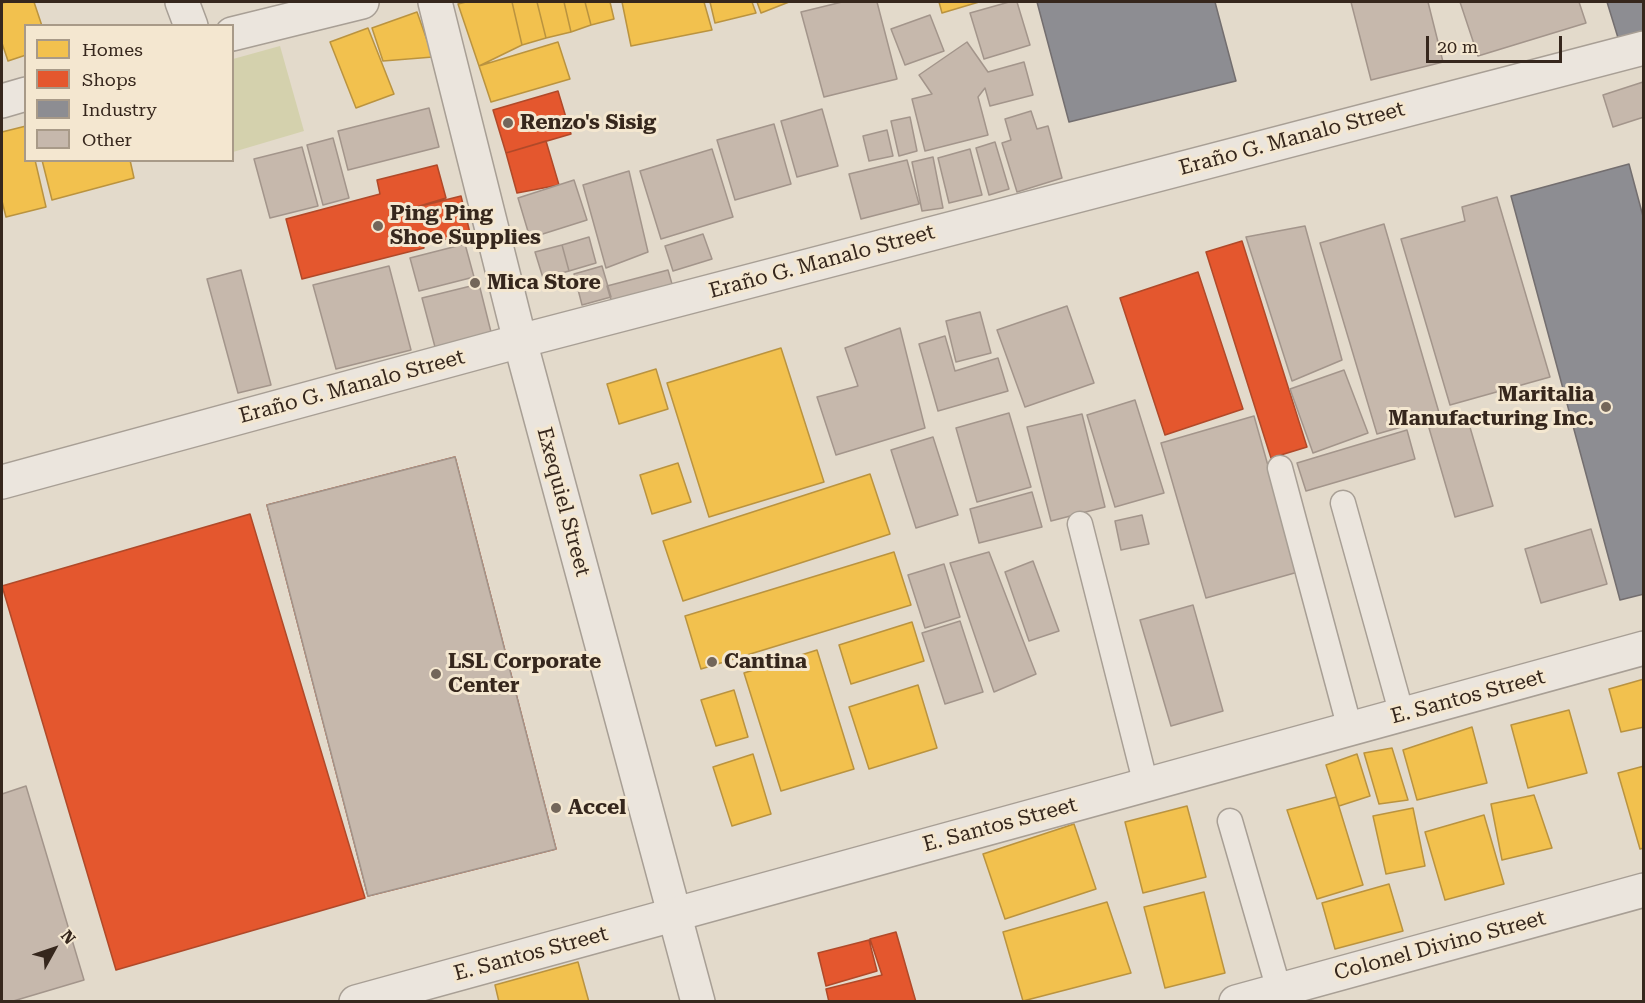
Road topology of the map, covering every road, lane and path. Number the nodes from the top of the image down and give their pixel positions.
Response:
1 (182, 2) edge
2 (362, 2) edge
3 (435, 2) edge
4 (190, 24) edge
5 (234, 34) edge
6 (1644, 48) edge
7 (24, 95) edge
8 (2, 101) edge
9 (520, 341) junction
10 (1280, 468) dead end
11 (2, 482) edge
12 (1343, 503) dead end
13 (1080, 524) dead end
14 (1644, 648) edge
15 (1402, 715) junction
16 (1350, 729) junction
17 (1146, 786) junction
18 (1230, 821) dead end
19 (1644, 890) edge
20 (674, 915) junction
21 (1279, 990) junction
22 (356, 1002) edge
23 (698, 1002) edge
24 (1236, 1002) edge

1 - 4 street
2 - 5 street
3 - 9 street, Exequiel Street
6 - 9 street, Eraño G. Manalo Street
7 - 8 street
9 - 11 street, Eraño G. Manalo Street
9 - 20 street, Exequiel Street
10 - 16 lane
12 - 15 lane
13 - 17 lane
14 - 15 street, E. Santos Street
15 - 16 street, E. Santos Street
16 - 17 street, E. Santos Street
17 - 20 street, E. Santos Street
18 - 21 lane
19 - 21 street, Colonel Divino Street
20 - 22 street, E. Santos Street
20 - 23 street, Exequiel Street
21 - 24 street, Colonel Divino Street

